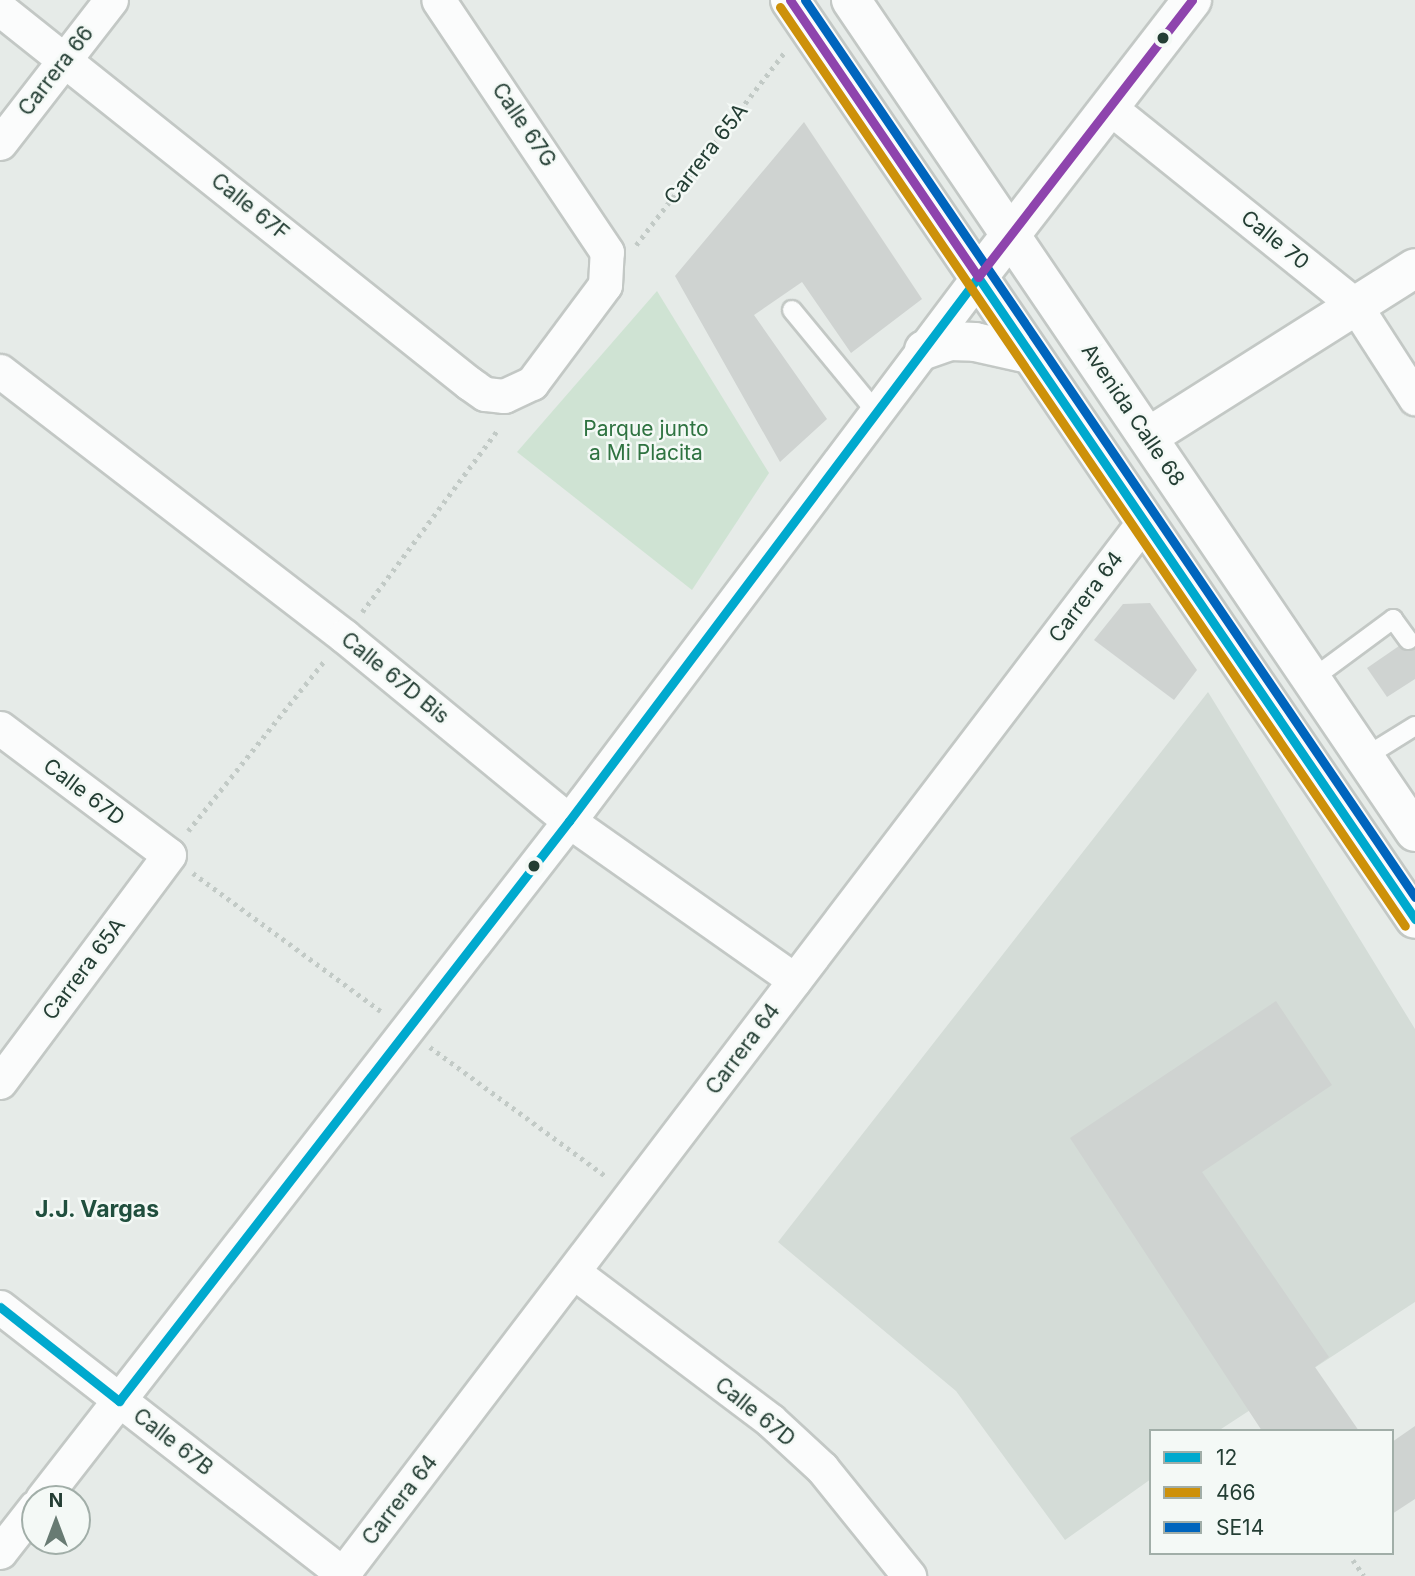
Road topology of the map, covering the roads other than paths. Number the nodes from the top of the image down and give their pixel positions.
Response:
1 (111, 0) edge
2 (438, 0) edge
3 (850, 0) edge
4 (1192, 0) edge
5 (0, 9) edge
6 (798, 12) edge
7 (65, 59) junction
8 (1109, 107) junction
9 (0, 143) edge
10 (1011, 234) junction
11 (1415, 268) edge
12 (978, 277) junction
13 (1355, 305) junction
14 (792, 310) dead end
15 (924, 350) junction
16 (1029, 354) junction
17 (0, 371) edge
18 (504, 396) joint
19 (1415, 398) edge
20 (877, 413) junction
21 (1148, 437) junction
22 (1144, 521) junction
23 (1408, 640) dead end
24 (1312, 679) junction
25 (1415, 726) edge
26 (0, 729) edge
27 (1365, 757) junction
28 (569, 821) junction
29 (1415, 831) edge
30 (169, 855) joint
31 (1415, 919) edge
32 (793, 980) junction
33 (0, 1082) edge
34 (575, 1273) junction
35 (0, 1307) edge
36 (119, 1401) junction
37 (52, 1485) edge
38 (21, 1525) edge
39 (0, 1552) edge
40 (343, 1575) edge
41 (909, 1576) edge

1 - 7 street, Carrera 66
2 - 18 street, Calle 67G
3 - 10 main road, Avenida Calle 68
4 - 8 main road
5 - 7 street, Calle 67F
6 - 12 main road
7 - 9 street, Carrera 66
7 - 18 street, Calle 67F
8 - 10 main road
8 - 13 street, Calle 70
10 - 12 main road
10 - 21 main road, Avenida Calle 68
11 - 13 main road
12 - 15 street
12 - 16 main road
13 - 19 street, Calle 70
13 - 21 main road
14 - 20 lane
15 - 16 main road
15 - 20 street
16 - 22 main road
17 - 28 street, Calle 67D Bis
20 - 28 street
21 - 24 main road, Avenida Calle 68
22 - 31 main road
22 - 32 street, Carrera 64
23 - 24 lane
24 - 27 main road, Avenida Calle 68
25 - 27 lane
26 - 30 street, Calle 67D
27 - 29 main road, Avenida Calle 68
28 - 32 street, Calle 67D Bis
28 - 36 street
30 - 33 street, Carrera 65A
32 - 34 street, Carrera 64
34 - 40 street, Carrera 64
34 - 41 street, Calle 67D
35 - 36 street, Calle 67B
36 - 37 street
36 - 40 street, Calle 67B
38 - 39 street

